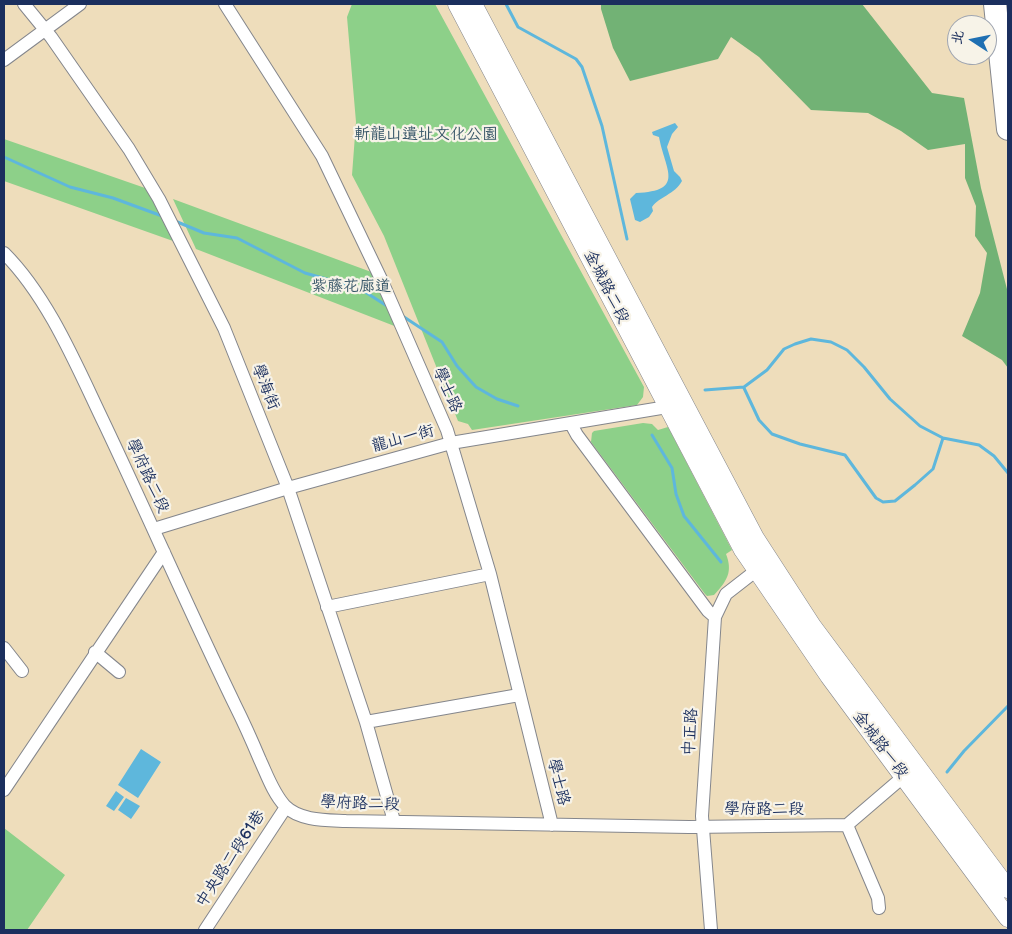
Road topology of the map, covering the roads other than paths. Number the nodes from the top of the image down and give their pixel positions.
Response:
1 (24, 4) edge
2 (80, 4) edge
3 (225, 4) edge
4 (457, 4) edge
5 (474, 4) edge
6 (995, 4) edge
7 (45, 29) junction
8 (4, 60) edge
9 (1008, 129) edge
10 (4, 253) edge
11 (667, 407) junction
12 (570, 424) junction
13 (451, 443) junction
14 (288, 488) junction
15 (154, 529) junction
16 (164, 552) junction
17 (770, 560) junction
18 (755, 570) junction
19 (490, 574) junction
20 (327, 607) junction
21 (715, 617) junction
22 (4, 648) edge
23 (95, 652) junction
24 (22, 671) dead end
25 (119, 672) dead end
26 (519, 695) junction
27 (366, 722) junction
28 (910, 772) junction
29 (4, 790) edge
30 (286, 807) junction
31 (394, 822) junction
32 (552, 824) junction
33 (846, 825) junction
34 (703, 827) junction
35 (1008, 889) edge
36 (879, 908) dead end
37 (1008, 918) edge
38 (205, 930) edge
39 (711, 930) edge

1 - 7 street, 學海街
2 - 7 street
3 - 13 street, 學士路
4 - 11 main road, 金城路二段
5 - 17 main road, 金城路二段
6 - 9 highway
7 - 8 street
7 - 14 street, 學海街
10 - 15 street, 學府路二段
11 - 12 street, 龍山一街
11 - 18 main road, 金城路二段
12 - 13 street, 龍山一街
12 - 21 street
13 - 14 street, 龍山一街
13 - 19 street, 學士路
14 - 15 street, 龍山一街
14 - 20 street, 學海街
15 - 16 street, 學府路二段
16 - 23 street
16 - 30 street, 學府路二段
17 - 18 street, 中正路
17 - 28 main road, 金城路一段
18 - 21 street, 中正路
18 - 28 main road, 金城路一段
19 - 20 street
19 - 26 street, 學士路
20 - 27 street, 學海街
21 - 34 street, 中正路
22 - 24 street
23 - 25 street
23 - 29 street
26 - 27 street
26 - 32 street, 學士路
27 - 31 street, 學海街
28 - 33 street
28 - 35 main road, 金城路一段
28 - 37 main road, 金城路一段
30 - 31 street, 學府路二段
30 - 38 street, 中央路二段61巷
31 - 32 street, 學府路二段
32 - 34 street, 學府路二段
33 - 34 street, 學府路二段
33 - 36 street
34 - 39 street, 中正路

